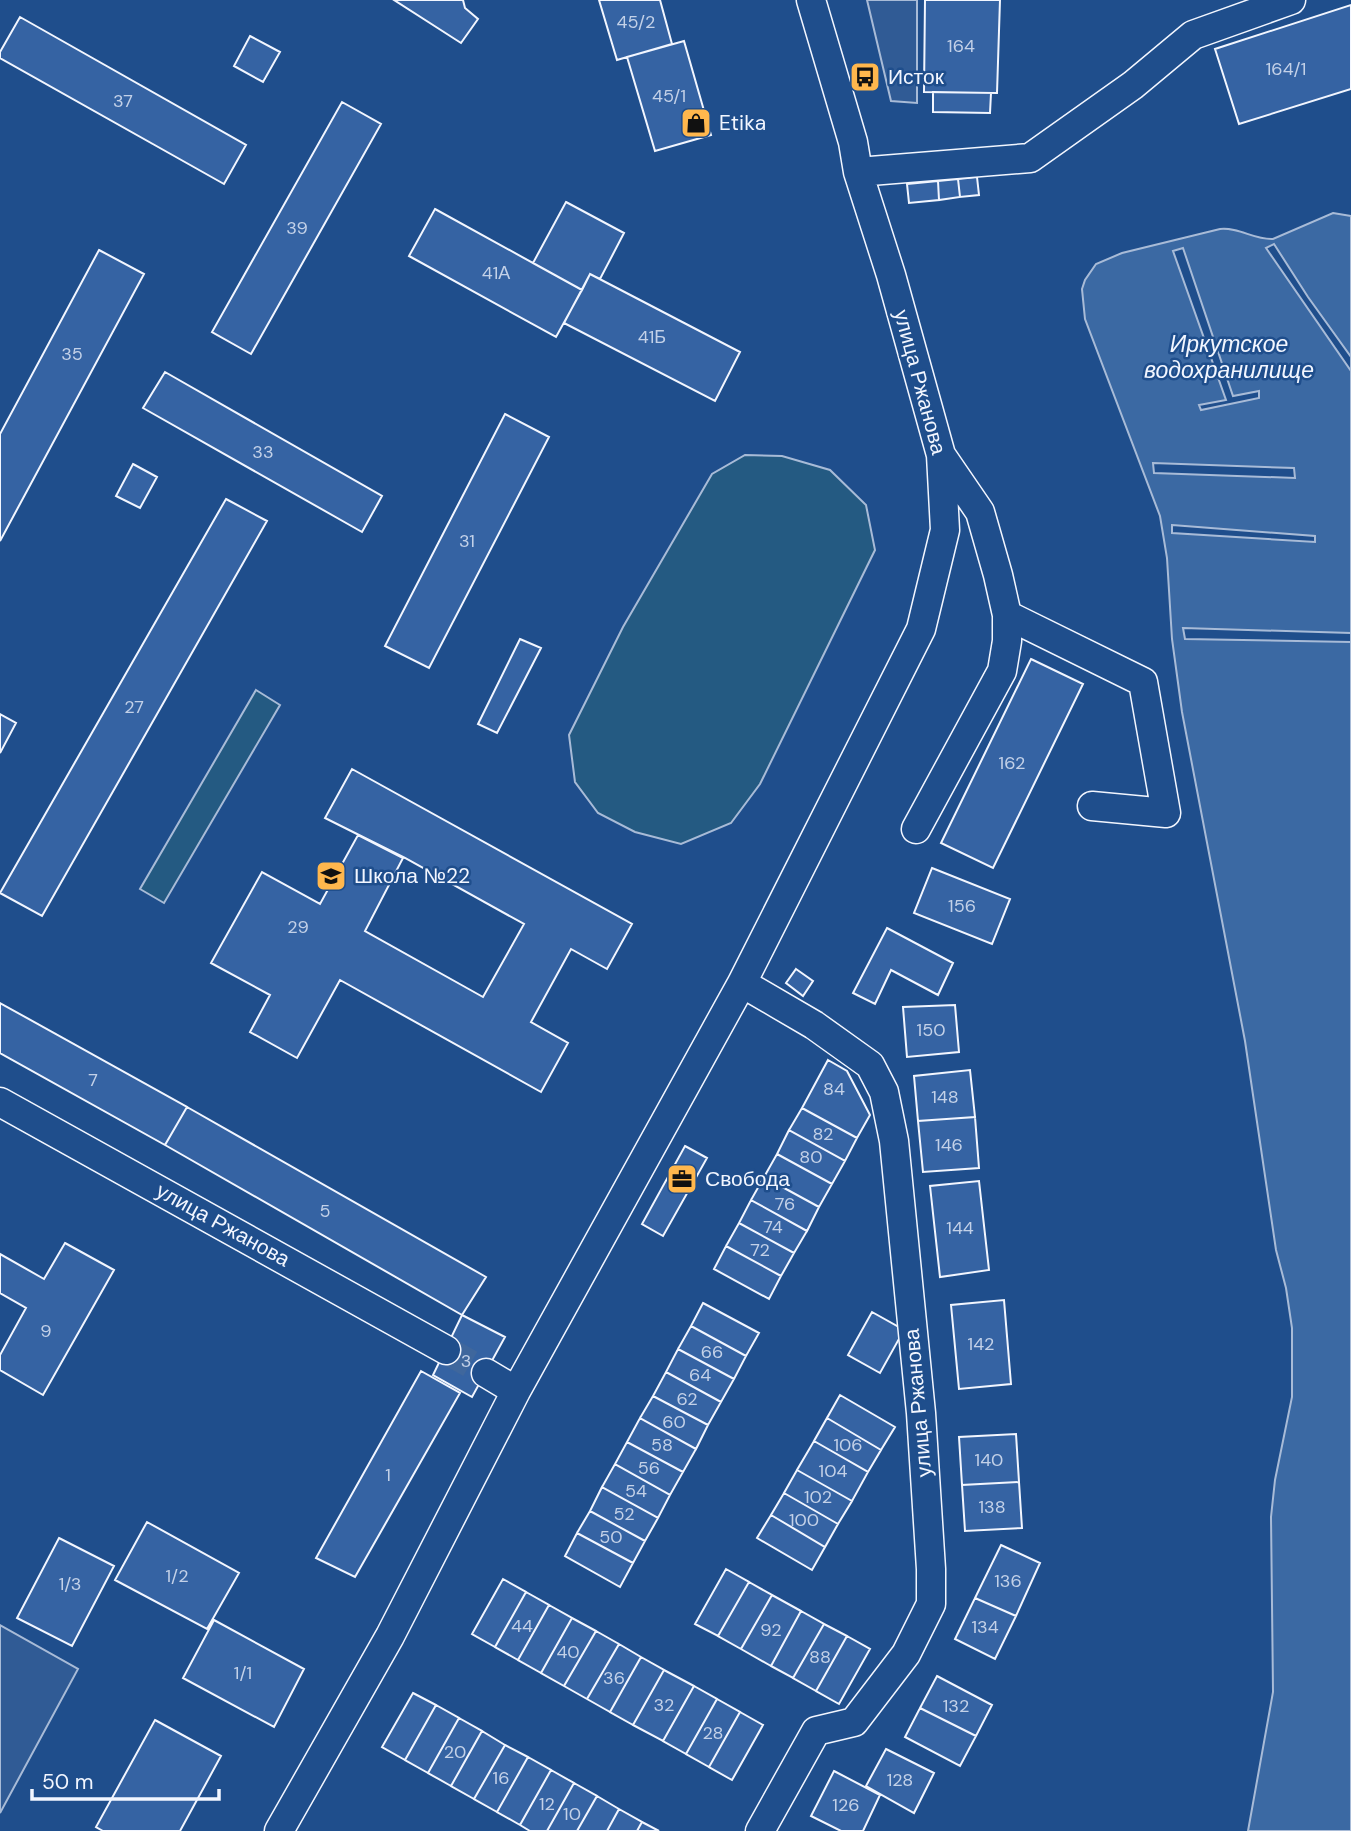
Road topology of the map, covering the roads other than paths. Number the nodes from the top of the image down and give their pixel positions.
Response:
1 (811, 0) edge
2 (1291, 0) edge
3 (859, 172) junction
4 (941, 454) junction
5 (1007, 615) junction
6 (1092, 806) dead end
7 (916, 829) dead end
8 (742, 983) junction
9 (0, 1102) edge
10 (446, 1350) tunnel mouth
11 (486, 1373) tunnel mouth
12 (516, 1391) junction
13 (279, 1831) edge
14 (760, 1831) edge

1 - 3 street, улица Ржанова
2 - 3 street
3 - 4 street, улица Ржанова
4 - 5 street
4 - 8 street, улица Ржанова
5 - 6 street
5 - 7 street
8 - 12 street, улица Ржанова
8 - 14 street, улица Ржанова
9 - 10 street, улица Ржанова
11 - 12 street
12 - 13 street, улица Ржанова

